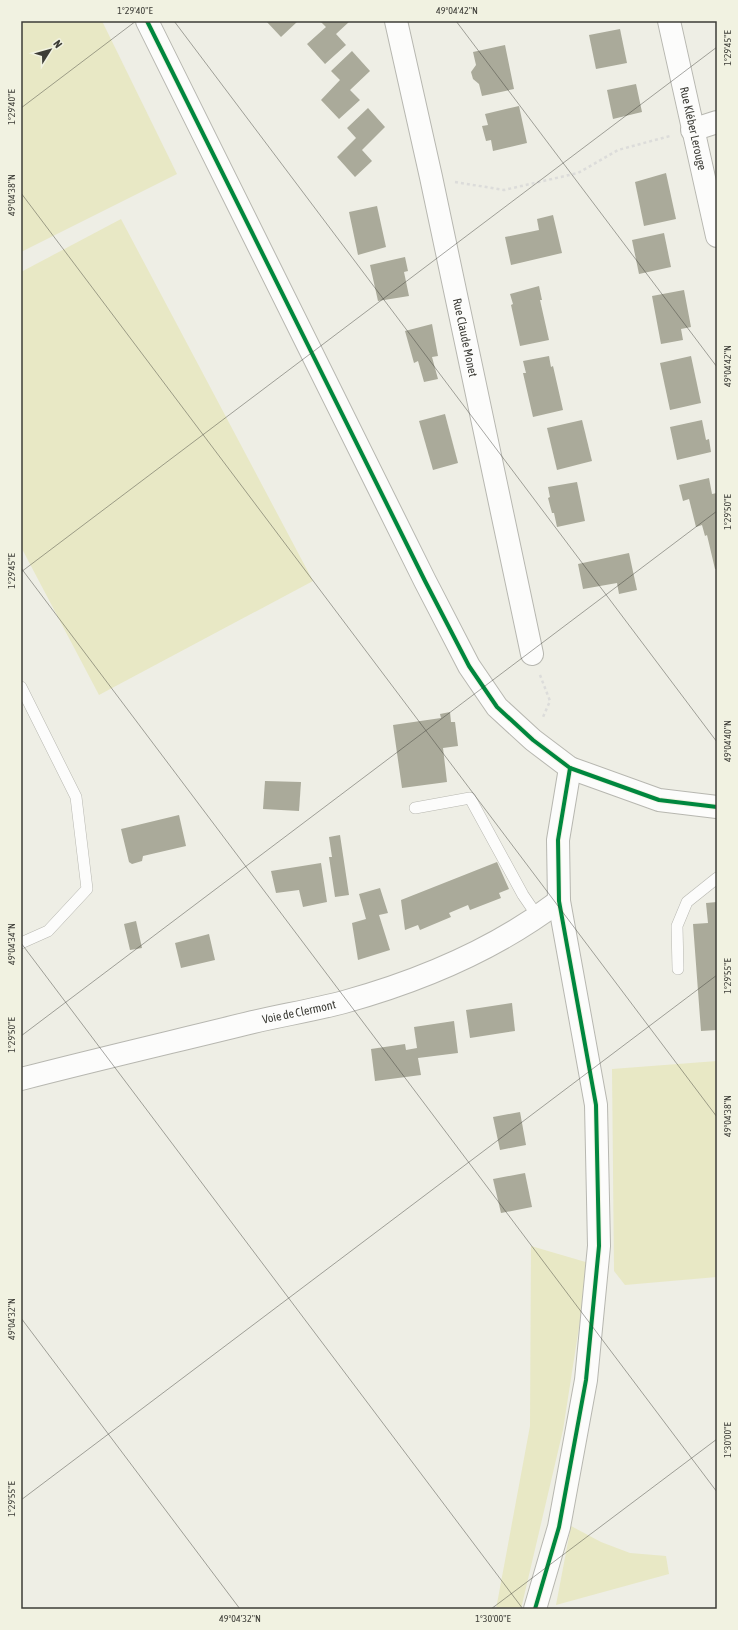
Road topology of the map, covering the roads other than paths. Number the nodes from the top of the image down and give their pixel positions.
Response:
1 (147, 21) edge
2 (396, 21) edge
3 (669, 21) edge
4 (717, 122) edge
5 (692, 130) junction
6 (717, 236) edge
7 (532, 654) road end
8 (21, 687) edge
9 (570, 768) junction
10 (717, 806) edge
11 (415, 808) dead end
12 (717, 878) edge
13 (559, 901) junction
14 (538, 917) junction
15 (21, 943) edge
16 (678, 969) dead end
17 (21, 1079) edge
18 (535, 1609) edge

1 - 9 street
2 - 7 street, Rue Claude Monet
3 - 5 street, Rue Kléber Lerouge
4 - 5 street
5 - 6 street, Rue Kléber Lerouge
8 - 15 lane
9 - 10 street
9 - 13 street
11 - 14 lane
12 - 16 lane
13 - 14 street, Voie de Clermont
13 - 18 street
14 - 17 street, Voie de Clermont

